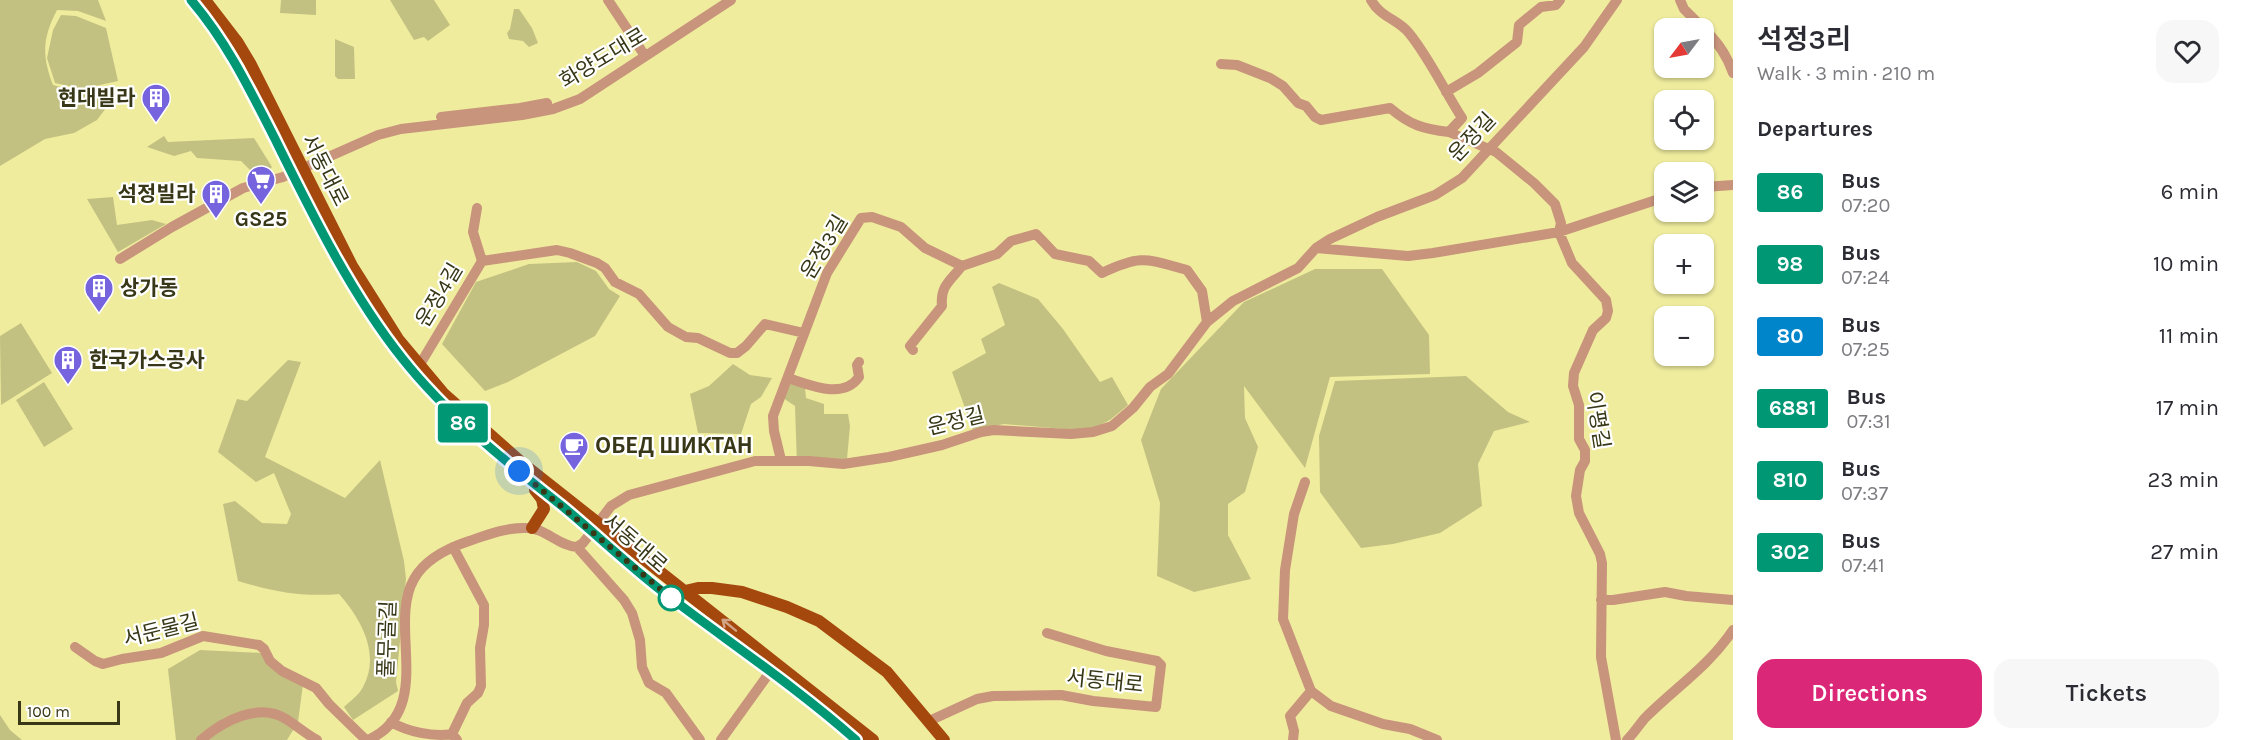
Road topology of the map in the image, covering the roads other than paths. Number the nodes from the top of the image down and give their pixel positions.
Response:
1 (191, 0) edge
2 (205, 0) edge
3 (608, 0) edge
4 (616, 0) edge
5 (722, 0) edge
6 (731, 0) edge
7 (1371, 0) edge
8 (1560, 0) edge
9 (1617, 0) edge
10 (1680, 0) edge
11 (1693, 18) edge
12 (1714, 38) edge
13 (647, 52) junction
14 (1221, 64) dead end
15 (1733, 73) edge
16 (1446, 92) junction
17 (1449, 132) junction
18 (1490, 148) junction
19 (295, 168) junction
20 (1733, 185) edge
21 (1714, 186) edge
22 (1654, 201) edge
23 (477, 208) dead end
24 (1559, 232) junction
25 (1316, 248) junction
26 (120, 259) dead end
27 (482, 261) junction
28 (962, 266) junction
29 (1207, 322) junction
30 (804, 333) junction
31 (913, 350) dead end
32 (859, 362) dead end
33 (419, 366) junction
34 (788, 378) junction
35 (781, 460) junction
36 (1305, 482) dead end
37 (532, 483) junction
38 (596, 527) junction
39 (532, 528) junction
40 (453, 547) junction
41 (577, 548) junction
42 (685, 591) junction
43 (1601, 600) junction
44 (1733, 600) edge
45 (1733, 630) edge
46 (1047, 633) dead end
47 (75, 647) dead end
48 (774, 667) junction
49 (1311, 691) junction
50 (928, 721) junction
51 (391, 722) junction
52 (455, 737) edge
53 (201, 740) edge
54 (317, 740) edge
55 (369, 740) edge
56 (700, 740) edge
57 (721, 740) edge
58 (856, 740) edge
59 (873, 740) edge
60 (944, 740) edge
61 (1293, 740) edge
62 (1437, 740) edge
63 (1616, 740) edge
64 (1627, 740) edge

1 - 19 main road, 서동대로
2 - 19 main road, 서동대로
3 - 13 street
4 - 13 street
5 - 13 street, 화양도대로
6 - 13 street, 화양도대로
7 - 16 street
8 - 16 street
9 - 18 street, 운정길
10 - 11 street
12 - 15 street
13 - 19 street, 화양도대로
14 - 17 street, 이평길
16 - 17 street
17 - 18 street, 이평길
18 - 24 street, 이평길
18 - 25 street, 운정길
19 - 26 street, 서동대로
19 - 33 main road, 서동대로
19 - 37 main road, 서동대로
20 - 21 street
22 - 24 street
23 - 27 street
24 - 25 street
24 - 43 street, 이평길
25 - 29 street, 운정길
27 - 30 street, 운정4길
27 - 33 street, 운정4길
28 - 29 street
28 - 30 street, 운정3길
28 - 31 street
29 - 35 street, 운정길
30 - 34 street, 운정3길
32 - 34 street
33 - 38 main road, 서동대로
34 - 35 street, 운정3길
35 - 38 street, 운정길
36 - 49 street
37 - 38 main road, 서동대로
37 - 39 main road
38 - 41 street
38 - 42 main road, 서동대로
38 - 48 main road, 서동대로
39 - 40 street, 풀무골길
39 - 41 street
40 - 51 street, 풀무골길
40 - 52 street
41 - 56 street
48 -> 42 main road, 서동대로
42 - 50 main road, 서동대로
43 - 44 street
43 - 63 street, 이평길
45 - 64 street
46 - 50 street, 서동대로
47 - 55 street, 서둔물길
48 - 57 street
48 - 58 main road, 서동대로
48 - 59 main road, 서동대로
49 - 61 street
49 - 62 street
50 - 60 main road, 서동대로
51 - 52 street
51 - 55 street, 풀무골길
53 - 54 street

